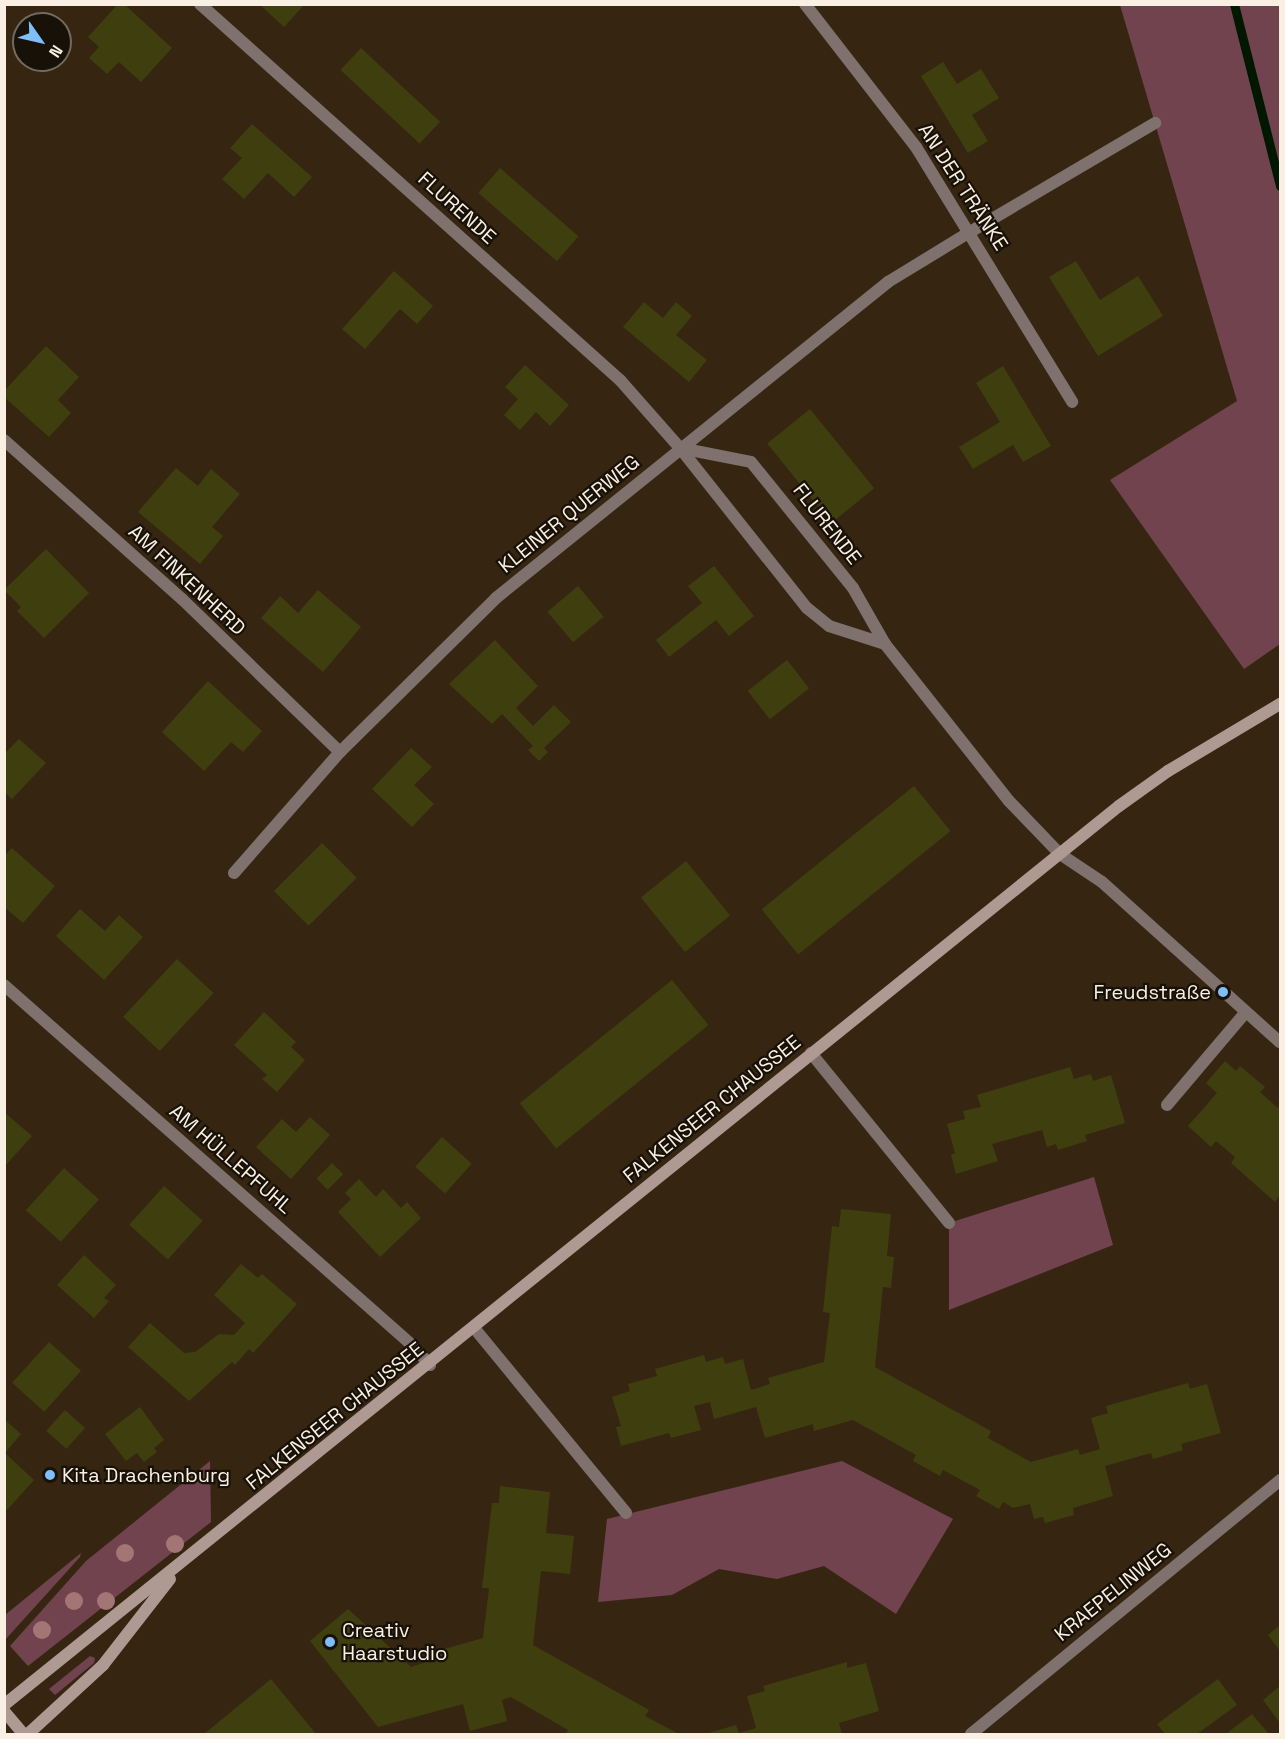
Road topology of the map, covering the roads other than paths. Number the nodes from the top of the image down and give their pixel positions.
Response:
1 (200, 4) edge
2 (805, 4) edge
3 (1155, 123) dead end
4 (970, 232) junction
5 (1072, 402) dead end
6 (4, 440) edge
7 (680, 448) junction
8 (885, 644) junction
9 (1281, 704) edge
10 (340, 752) junction
11 (1060, 854) junction
12 (234, 873) dead end
13 (4, 985) edge
14 (1246, 1012) junction
15 (1281, 1042) edge
16 (811, 1053) junction
17 (1167, 1105) dead end
18 (949, 1223) dead end
19 (475, 1329) junction
20 (430, 1365) junction
21 (1281, 1480) edge
22 (626, 1513) dead end
23 (182, 1563) junction
24 (4, 1705) edge
25 (4, 1711) edge
26 (23, 1734) edge
27 (28, 1734) edge
28 (971, 1734) edge

1 - 7 street, FLURENDE
2 - 4 street, AN DER TRÄNKE
3 - 4 street, KLEINER QUERWEG
4 - 5 street, AN DER TRÄNKE
4 - 7 street, KLEINER QUERWEG
6 - 10 street, AM FINKENHERD
7 - 8 street, FLURENDE
7 - 8 street, FLURENDE
7 - 10 street, KLEINER QUERWEG
8 - 11 street, FLURENDE
9 - 11 main road, FALKENSEER CHAUSSEE
10 - 12 street, KLEINER QUERWEG
11 - 14 street
11 - 16 main road, FALKENSEER CHAUSSEE
13 - 20 street, AM HÜLLEPFUHL
14 - 15 street
14 - 17 street
16 - 18 street
16 - 19 main road, FALKENSEER CHAUSSEE
19 - 20 main road, FALKENSEER CHAUSSEE
19 - 22 street
20 - 23 main road, FALKENSEER CHAUSSEE
21 - 28 street, KRAEPELINWEG
23 - 24 main road, FALKENSEER CHAUSSEE
23 - 27 main road, FALKENSEER CHAUSSEE
25 - 26 main road

